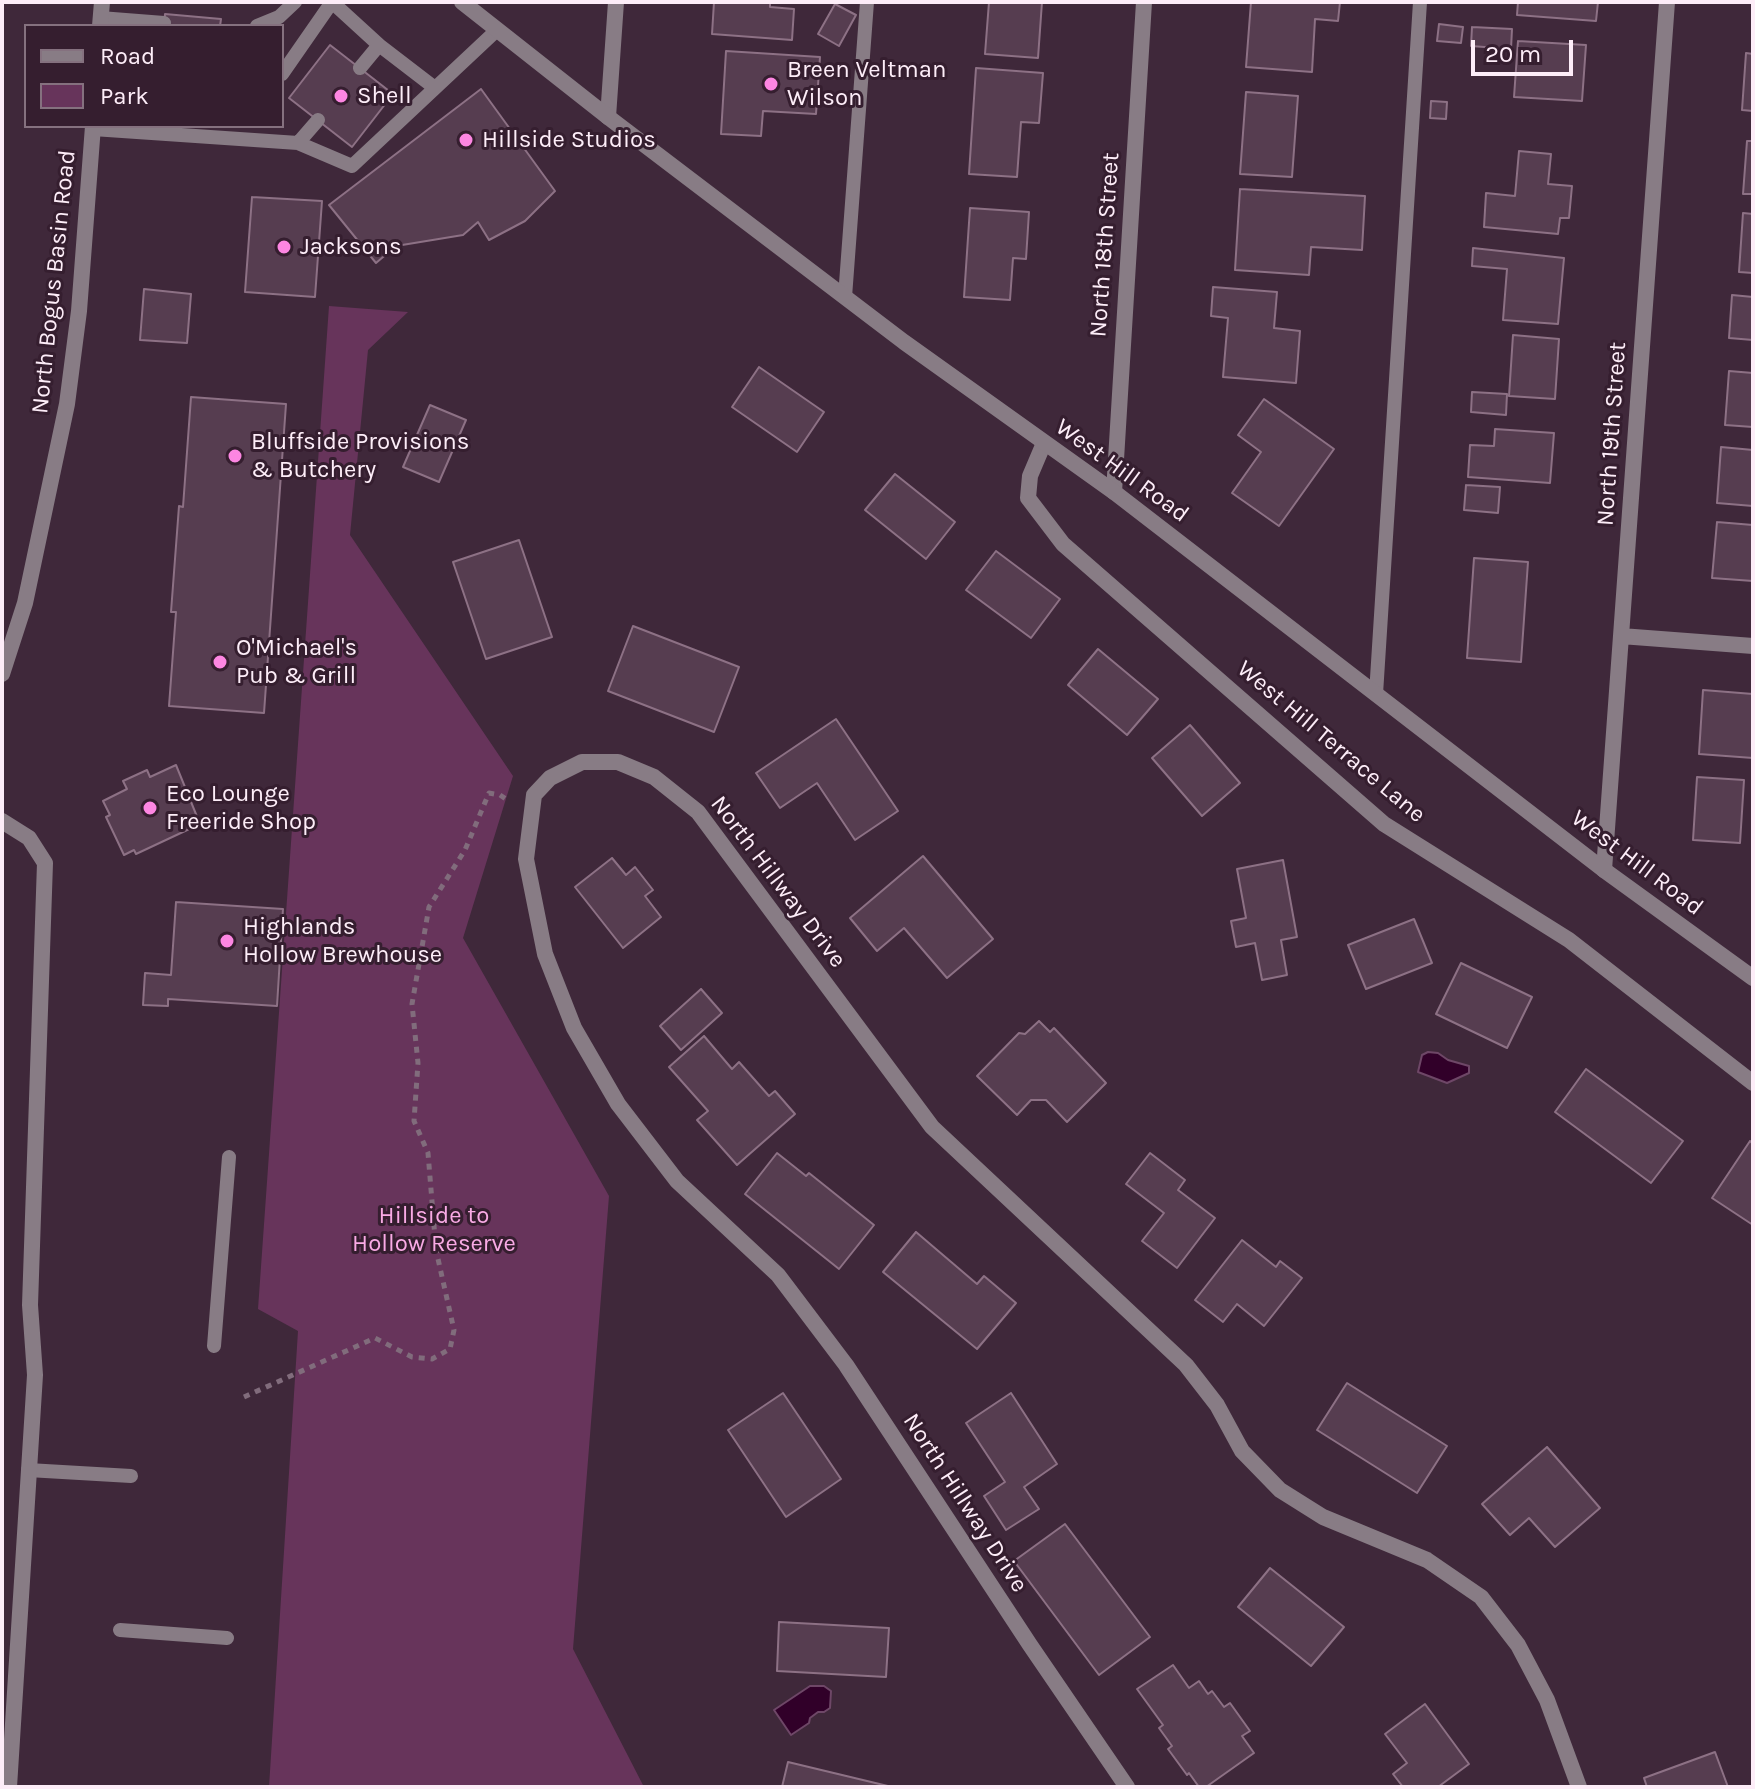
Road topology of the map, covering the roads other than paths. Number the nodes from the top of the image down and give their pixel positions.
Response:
1 (295, 2) edge
2 (332, 2) edge
3 (462, 2) edge
4 (616, 2) edge
5 (867, 2) edge
6 (1144, 2) edge
7 (1420, 2) edge
8 (1667, 2) edge
9 (101, 15) edge
10 (164, 23) dead end
11 (262, 24) edge
12 (497, 30) junction
13 (379, 45) junction
14 (360, 68) dead end
15 (284, 71) edge
16 (435, 88) junction
17 (608, 117) junction
18 (318, 120) dead end
19 (93, 128) edge
20 (244, 128) edge
21 (236, 139) junction
22 (298, 143) junction
23 (845, 297) junction
24 (1044, 443) junction
25 (1114, 492) junction
26 (1621, 636) junction
27 (1753, 646) edge
28 (2, 674) edge
29 (1376, 694) junction
30 (2, 821) edge
31 (1604, 870) junction
32 (1753, 978) edge
33 (1753, 1083) edge
34 (229, 1157) dead end
35 (214, 1346) dead end
36 (28, 1470) junction
37 (131, 1476) dead end
38 (120, 1630) dead end
39 (227, 1638) dead end
40 (9, 1787) edge
41 (1127, 1787) edge
42 (1579, 1787) edge

1 - 11 lane
2 - 13 lane
2 - 15 lane
3 - 12 street, West Hill Road
4 - 17 street
5 - 23 lane
6 - 25 street, North 18th Street
7 - 29 lane
8 - 26 street, North 19th Street
9 - 10 lane
12 - 16 lane
12 - 17 street, West Hill Road
13 - 14 lane
13 - 16 lane
16 - 22 lane
17 - 23 street, West Hill Road
18 - 22 lane
19 - 21 lane
19 - 28 street, North Bogus Basin Road
20 - 21 lane
21 - 22 lane
23 - 24 street, West Hill Road
24 - 25 street, West Hill Road
24 - 33 street, West Hill Terrace Lane
25 - 29 street, West Hill Road
26 - 27 street
26 - 31 street, North 19th Street
29 - 31 street, West Hill Road
30 - 36 street
31 - 32 street, West Hill Road
34 - 35 lane
36 - 37 lane
36 - 40 street
38 - 39 lane
41 - 42 street, North Hillway Drive

